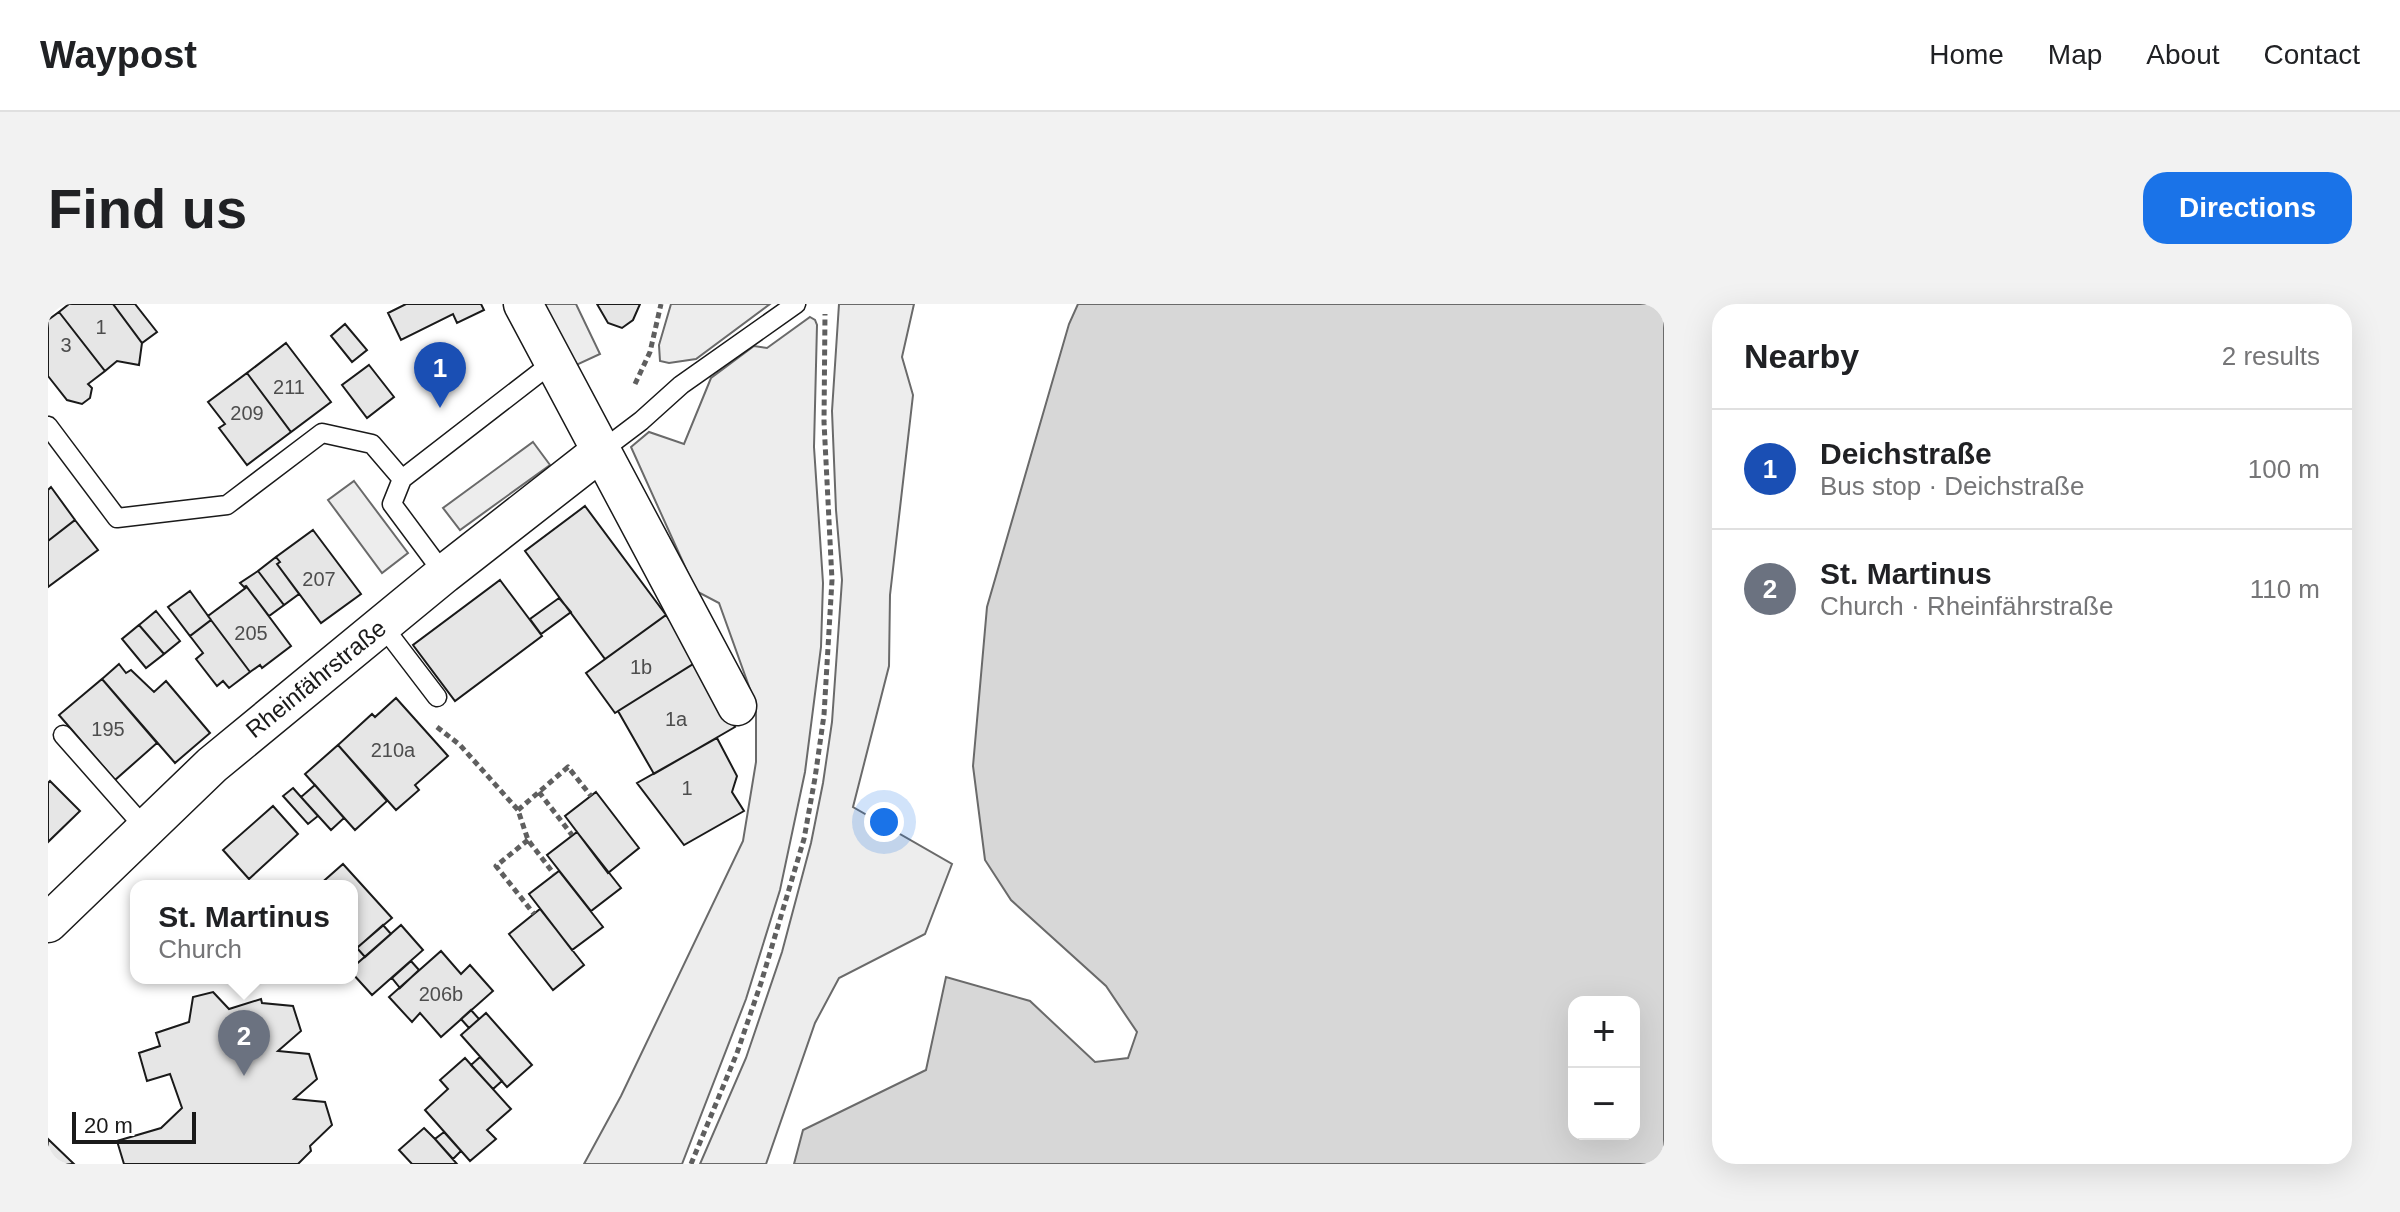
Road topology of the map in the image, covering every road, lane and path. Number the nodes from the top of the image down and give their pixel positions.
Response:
1 (523, 304) edge
2 (661, 304) edge
3 (796, 304) edge
4 (825, 307) dead end
5 (650, 352) dead end
6 (552, 363) junction
7 (48, 426) edge
8 (600, 452) junction
9 (402, 479) junction
10 (444, 574) junction
11 (382, 625) junction
12 (437, 697) dead end
13 (737, 706) dead end
14 (428, 716) dead end
15 (63, 735) dead end
16 (539, 792) junction
17 (591, 796) dead end
18 (518, 810) junction
19 (146, 829) junction
20 (572, 835) dead end
21 (528, 840) junction
22 (554, 874) dead end
23 (534, 914) dead end
24 (48, 923) edge
25 (691, 1164) edge

1 - 6 street
2 - 5 path
3 - 8 lane
4 - 25 path
6 - 8 street
6 - 9 lane
7 - 9 lane
8 - 10 street, Rheinfährstraße
8 - 13 street
9 - 10 lane
10 - 11 street, Rheinfährstraße
11 - 12 lane
11 - 19 street, Rheinfährstraße
14 - 18 path
15 - 19 lane
16 - 17 path
16 - 18 path
16 - 20 path
18 - 21 path
19 - 24 street, Rheinfährstraße
21 - 22 path
21 - 23 path

